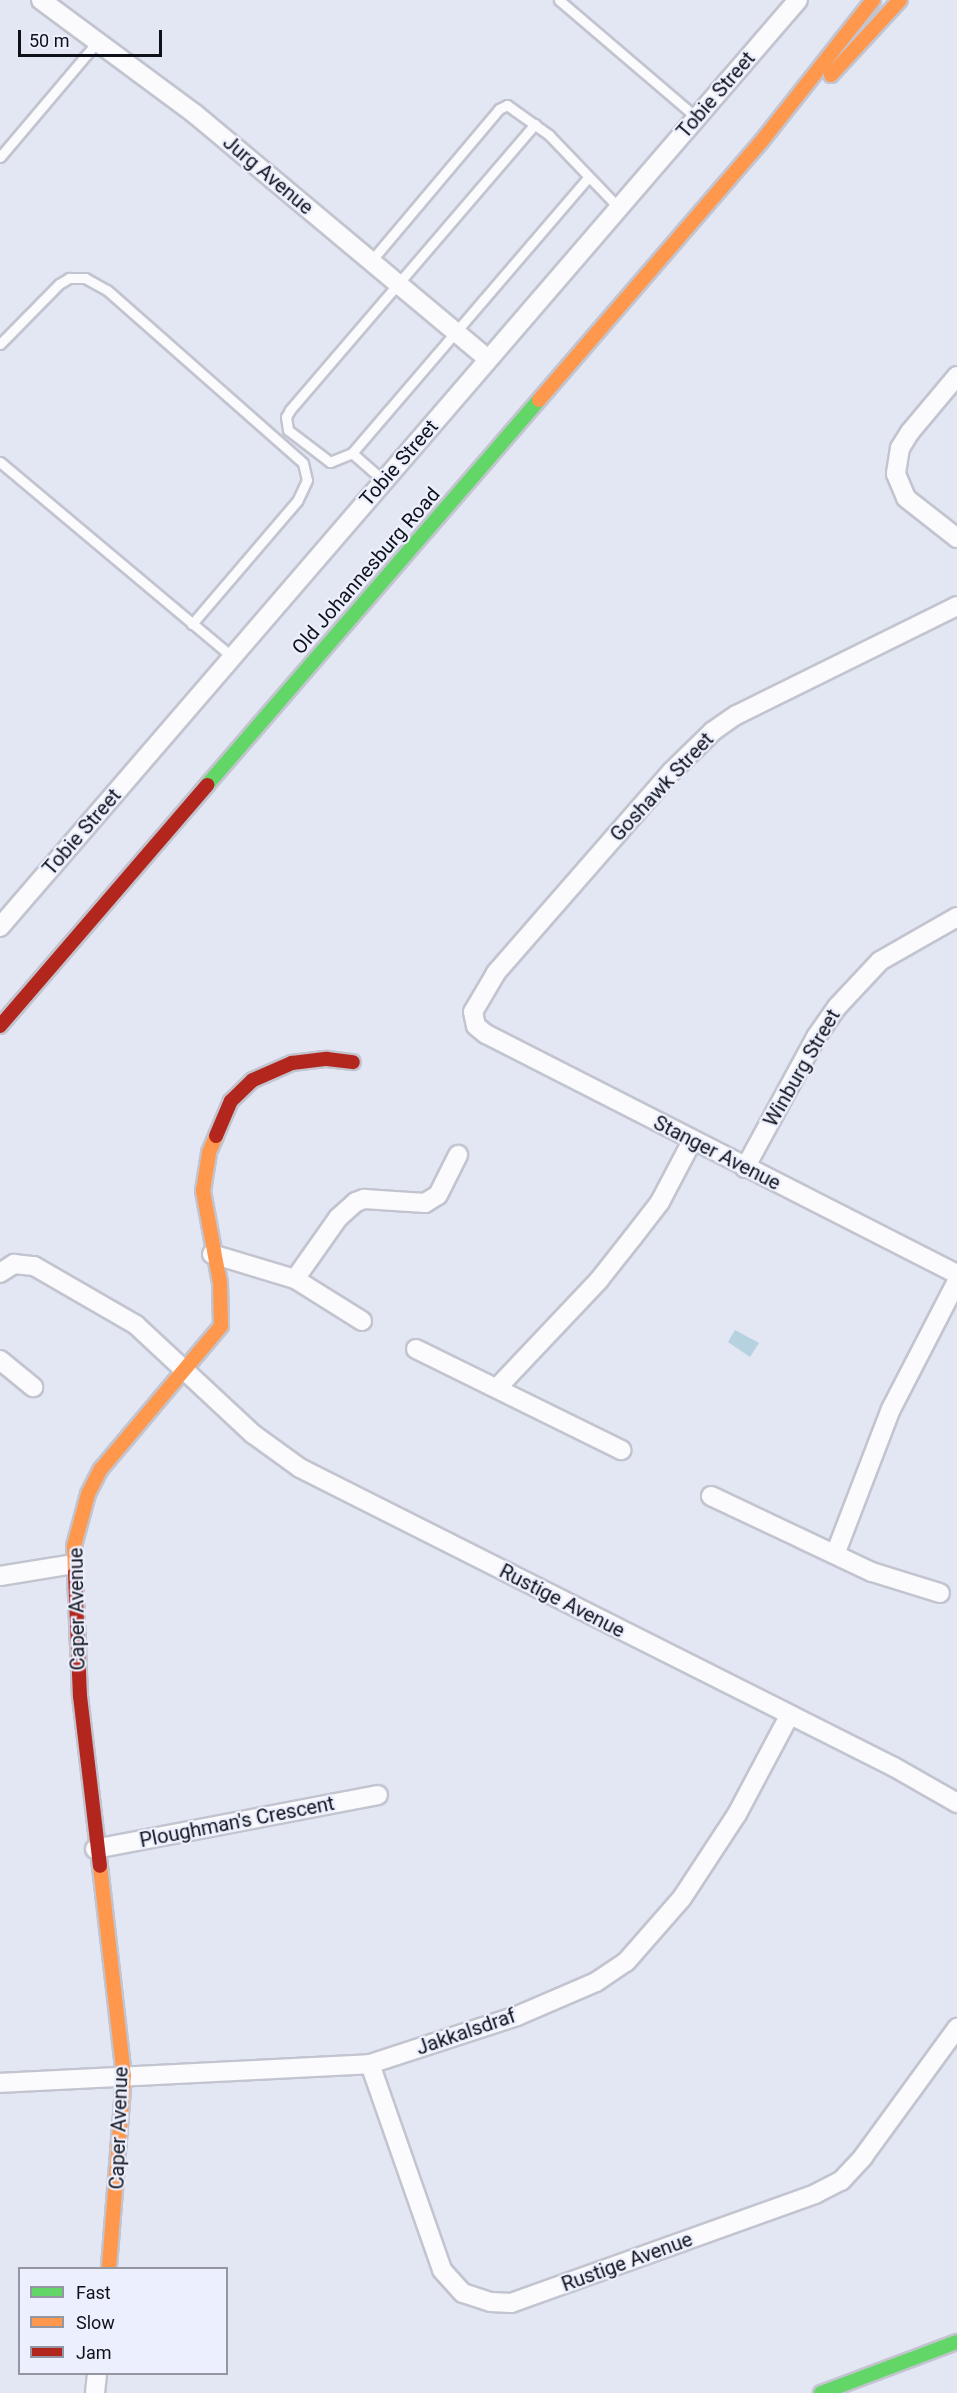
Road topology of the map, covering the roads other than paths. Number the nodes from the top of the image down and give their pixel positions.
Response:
1 (41, 0) edge
2 (559, 0) edge
3 (798, 0) edge
4 (873, 0) edge
5 (900, 0) edge
6 (98, 41) junction
7 (697, 118) junction
8 (535, 124) junction
9 (761, 142) junction
10 (0, 157) edge
11 (588, 177) junction
12 (619, 208) junction
13 (371, 261) junction
14 (400, 285) junction
15 (455, 331) junction
16 (0, 344) edge
17 (488, 359) junction
18 (957, 376) edge
19 (352, 453) junction
20 (0, 462) edge
21 (384, 481) junction
22 (957, 538) edge
23 (957, 606) edge
24 (192, 624) junction
25 (232, 657) junction
26 (957, 917) edge
27 (0, 927) edge
28 (0, 1026) edge
29 (480, 1030) joint
30 (353, 1062) dead end
31 (692, 1141) junction
32 (458, 1155) dead end
33 (746, 1167) junction
34 (212, 1254) junction
35 (0, 1273) edge
36 (957, 1274) edge
37 (296, 1279) junction
38 (957, 1281) edge
39 (362, 1321) dead end
40 (416, 1349) dead end
41 (0, 1360) edge
42 (184, 1372) junction
43 (33, 1387) dead end
44 (497, 1388) junction
45 (621, 1450) dead end
46 (711, 1496) dead end
47 (836, 1552) junction
48 (73, 1564) junction
49 (0, 1576) edge
50 (940, 1593) dead end
51 (789, 1716) junction
52 (378, 1795) dead end
53 (957, 1803) edge
54 (95, 1849) junction
55 (957, 2028) edge
56 (370, 2064) junction
57 (124, 2076) junction
58 (0, 2083) edge
59 (109, 2267) edge
60 (957, 2342) edge
61 (97, 2375) edge
62 (95, 2393) edge
63 (821, 2393) edge

1 - 6 street, Jurg Avenue
2 - 7 lane
3 - 7 street, Tobie Street
4 - 9 main road, Old Johannesburg Road
5 - 9 main road, Old Johannesburg Road
6 - 10 lane
6 - 13 street, Jurg Avenue
7 - 12 street, Tobie Street
8 - 11 lane
8 - 13 lane
8 - 14 lane
9 - 28 main road, Old Johannesburg Road
11 - 12 lane
11 - 15 lane
12 - 17 street, Tobie Street
13 - 14 street, Jurg Avenue
14 - 15 street, Jurg Avenue
14 - 19 lane
15 - 17 street, Jurg Avenue
15 - 19 lane
16 - 24 lane
17 - 21 street, Tobie Street
18 - 22 street
19 - 21 lane
20 - 24 lane
21 - 25 street, Tobie Street
23 - 29 street, Goshawk Street
24 - 25 lane
25 - 27 street, Tobie Street
26 - 33 street, Winburg Street
29 - 31 street, Stanger Avenue
30 - 34 main road, Caper Avenue
31 - 33 street, Stanger Avenue
31 - 44 street
32 - 37 street
33 - 36 street, Stanger Avenue
34 - 37 street
34 - 42 main road, Caper Avenue
35 - 42 street, Rustige Avenue
37 - 39 street
38 - 47 street
40 - 44 street
41 - 43 street
42 - 48 main road, Caper Avenue
42 - 51 street, Rustige Avenue
44 - 45 street
46 - 47 street
47 - 50 street
48 - 49 street
48 - 54 main road, Caper Avenue
51 - 53 street, Rustige Avenue
51 - 56 street, Jakkalsdraf
52 - 54 street, Ploughman's Crescent
54 - 57 main road, Caper Avenue
55 - 56 street, Rustige Avenue
56 - 57 street, Jakkalsdraf
57 - 58 street, Jakkalsdraf
57 - 59 main road, Caper Avenue
60 - 63 main road
61 - 62 street

